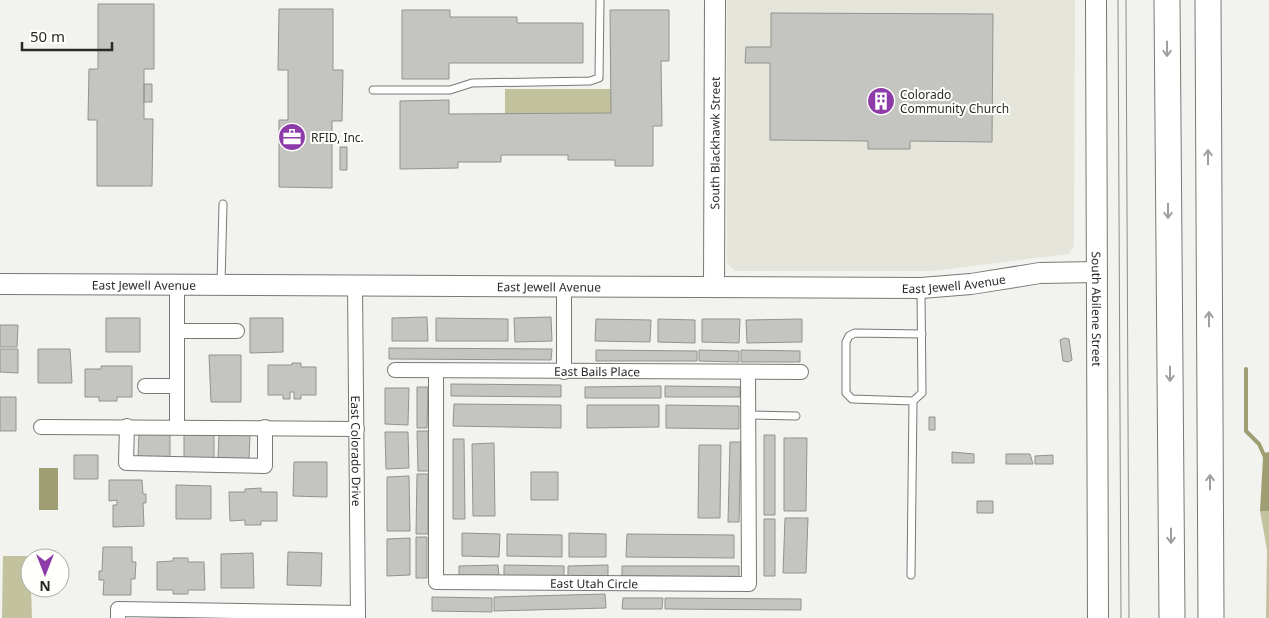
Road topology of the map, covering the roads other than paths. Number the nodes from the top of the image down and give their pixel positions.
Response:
1 (600, 0) edge
2 (715, 0) edge
3 (1096, 0) edge
4 (1167, 0) edge
5 (1208, 0) edge
6 (373, 90) dead end
7 (223, 204) dead end
8 (1097, 272) junction
9 (0, 284) edge
10 (177, 284) junction
11 (221, 285) junction
12 (355, 285) junction
13 (564, 286) junction
14 (714, 287) junction
15 (921, 288) junction
16 (177, 331) junction
17 (237, 331) dead end
18 (922, 334) junction
19 (395, 370) dead end
20 (436, 371) junction
21 (564, 372) junction
22 (748, 372) junction
23 (800, 372) dead end
24 (145, 386) dead end
25 (177, 386) junction
26 (913, 401) junction
27 (748, 415) junction
28 (796, 416) dead end
29 (127, 426) junction
30 (177, 426) junction
31 (41, 427) dead end
32 (265, 427) junction
33 (357, 429) junction
34 (911, 575) dead end
35 (262, 614) edge
36 (358, 616) edge
37 (118, 618) edge
38 (1098, 618) edge
39 (1172, 618) edge
40 (1211, 618) edge

1 - 6 lane
2 - 14 street, South Blackhawk Street
3 - 8 street, South Abilene Street
4 -> 39 highway
40 -> 5 highway
7 - 11 lane
8 - 15 street, East Jewell Avenue
8 - 38 street, South Abilene Street
9 - 10 street, East Jewell Avenue
10 - 11 street, East Jewell Avenue
10 - 16 street
11 - 12 street, East Jewell Avenue
12 - 13 street, East Jewell Avenue
12 - 33 street, East Colorado Drive
13 - 14 street, East Jewell Avenue
13 - 21 street
14 - 15 street, East Jewell Avenue
15 - 18 lane
16 - 17 street
16 - 25 street
18 - 26 lane
18 - 26 lane
19 - 20 street, East Bails Place
20 - 21 street, East Bails Place
20 - 27 street, East Utah Circle
21 - 22 street, East Bails Place
22 - 23 street, East Bails Place
22 - 27 street, East Utah Circle
24 - 25 street
25 - 30 street
26 - 34 lane
27 - 28 lane
29 - 30 street
29 - 31 street
29 - 32 street
30 - 32 street
32 - 33 street
33 - 36 street, East Colorado Drive
35 - 36 street
35 - 37 street

